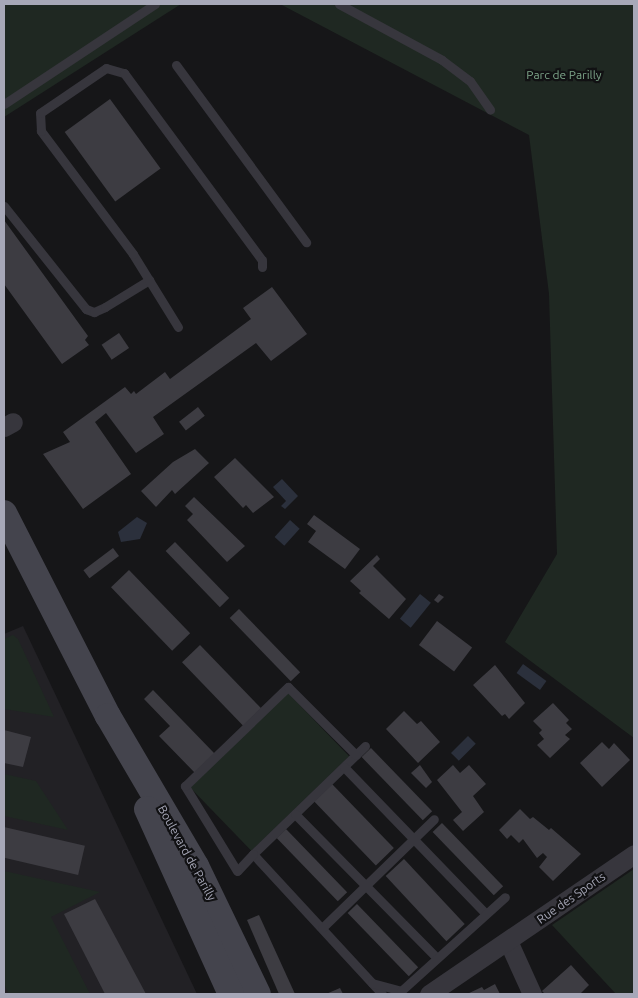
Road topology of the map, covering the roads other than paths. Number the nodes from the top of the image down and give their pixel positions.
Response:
1 (155, 4) edge
2 (339, 4) edge
3 (176, 65) dead end
4 (4, 104) edge
5 (490, 110) dead end
6 (4, 206) edge
7 (306, 242) dead end
8 (262, 267) dead end
9 (149, 280) junction
10 (178, 327) dead end
11 (4, 513) edge
12 (108, 716) junction
13 (366, 746) dead end
14 (356, 755) junction
15 (344, 767) junction
16 (295, 814) junction
17 (434, 819) dead end
18 (414, 839) junction
19 (253, 854) junction
20 (634, 854) edge
21 (364, 887) junction
22 (505, 897) dead end
23 (486, 914) junction
24 (322, 928) junction
25 (508, 941) junction
26 (437, 958) junction
27 (372, 982) junction
28 (231, 994) edge
29 (258, 994) edge
30 (382, 994) edge
31 (429, 994) edge
32 (532, 994) edge

1 - 4 lane
2 - 5 lane
3 - 7 lane
6 - 9 lane
8 - 9 lane
9 - 10 lane
11 - 12 main road, Boulevard de Parilly
12 - 28 main road, Boulevard de Parilly
12 - 29 main road, Boulevard de Parilly
13 - 14 lane
14 - 15 lane
14 - 19 lane
15 - 16 lane
15 - 18 lane
16 - 19 lane
16 - 21 lane
17 - 18 lane
18 - 21 lane
18 - 23 lane
19 - 24 lane
20 - 25 street, Rue des Sports
21 - 24 lane
21 - 26 lane
22 - 23 lane
23 - 26 lane
24 - 27 lane
25 - 31 street, Rue des Sports
25 - 32 street
26 - 27 lane
27 - 30 lane

